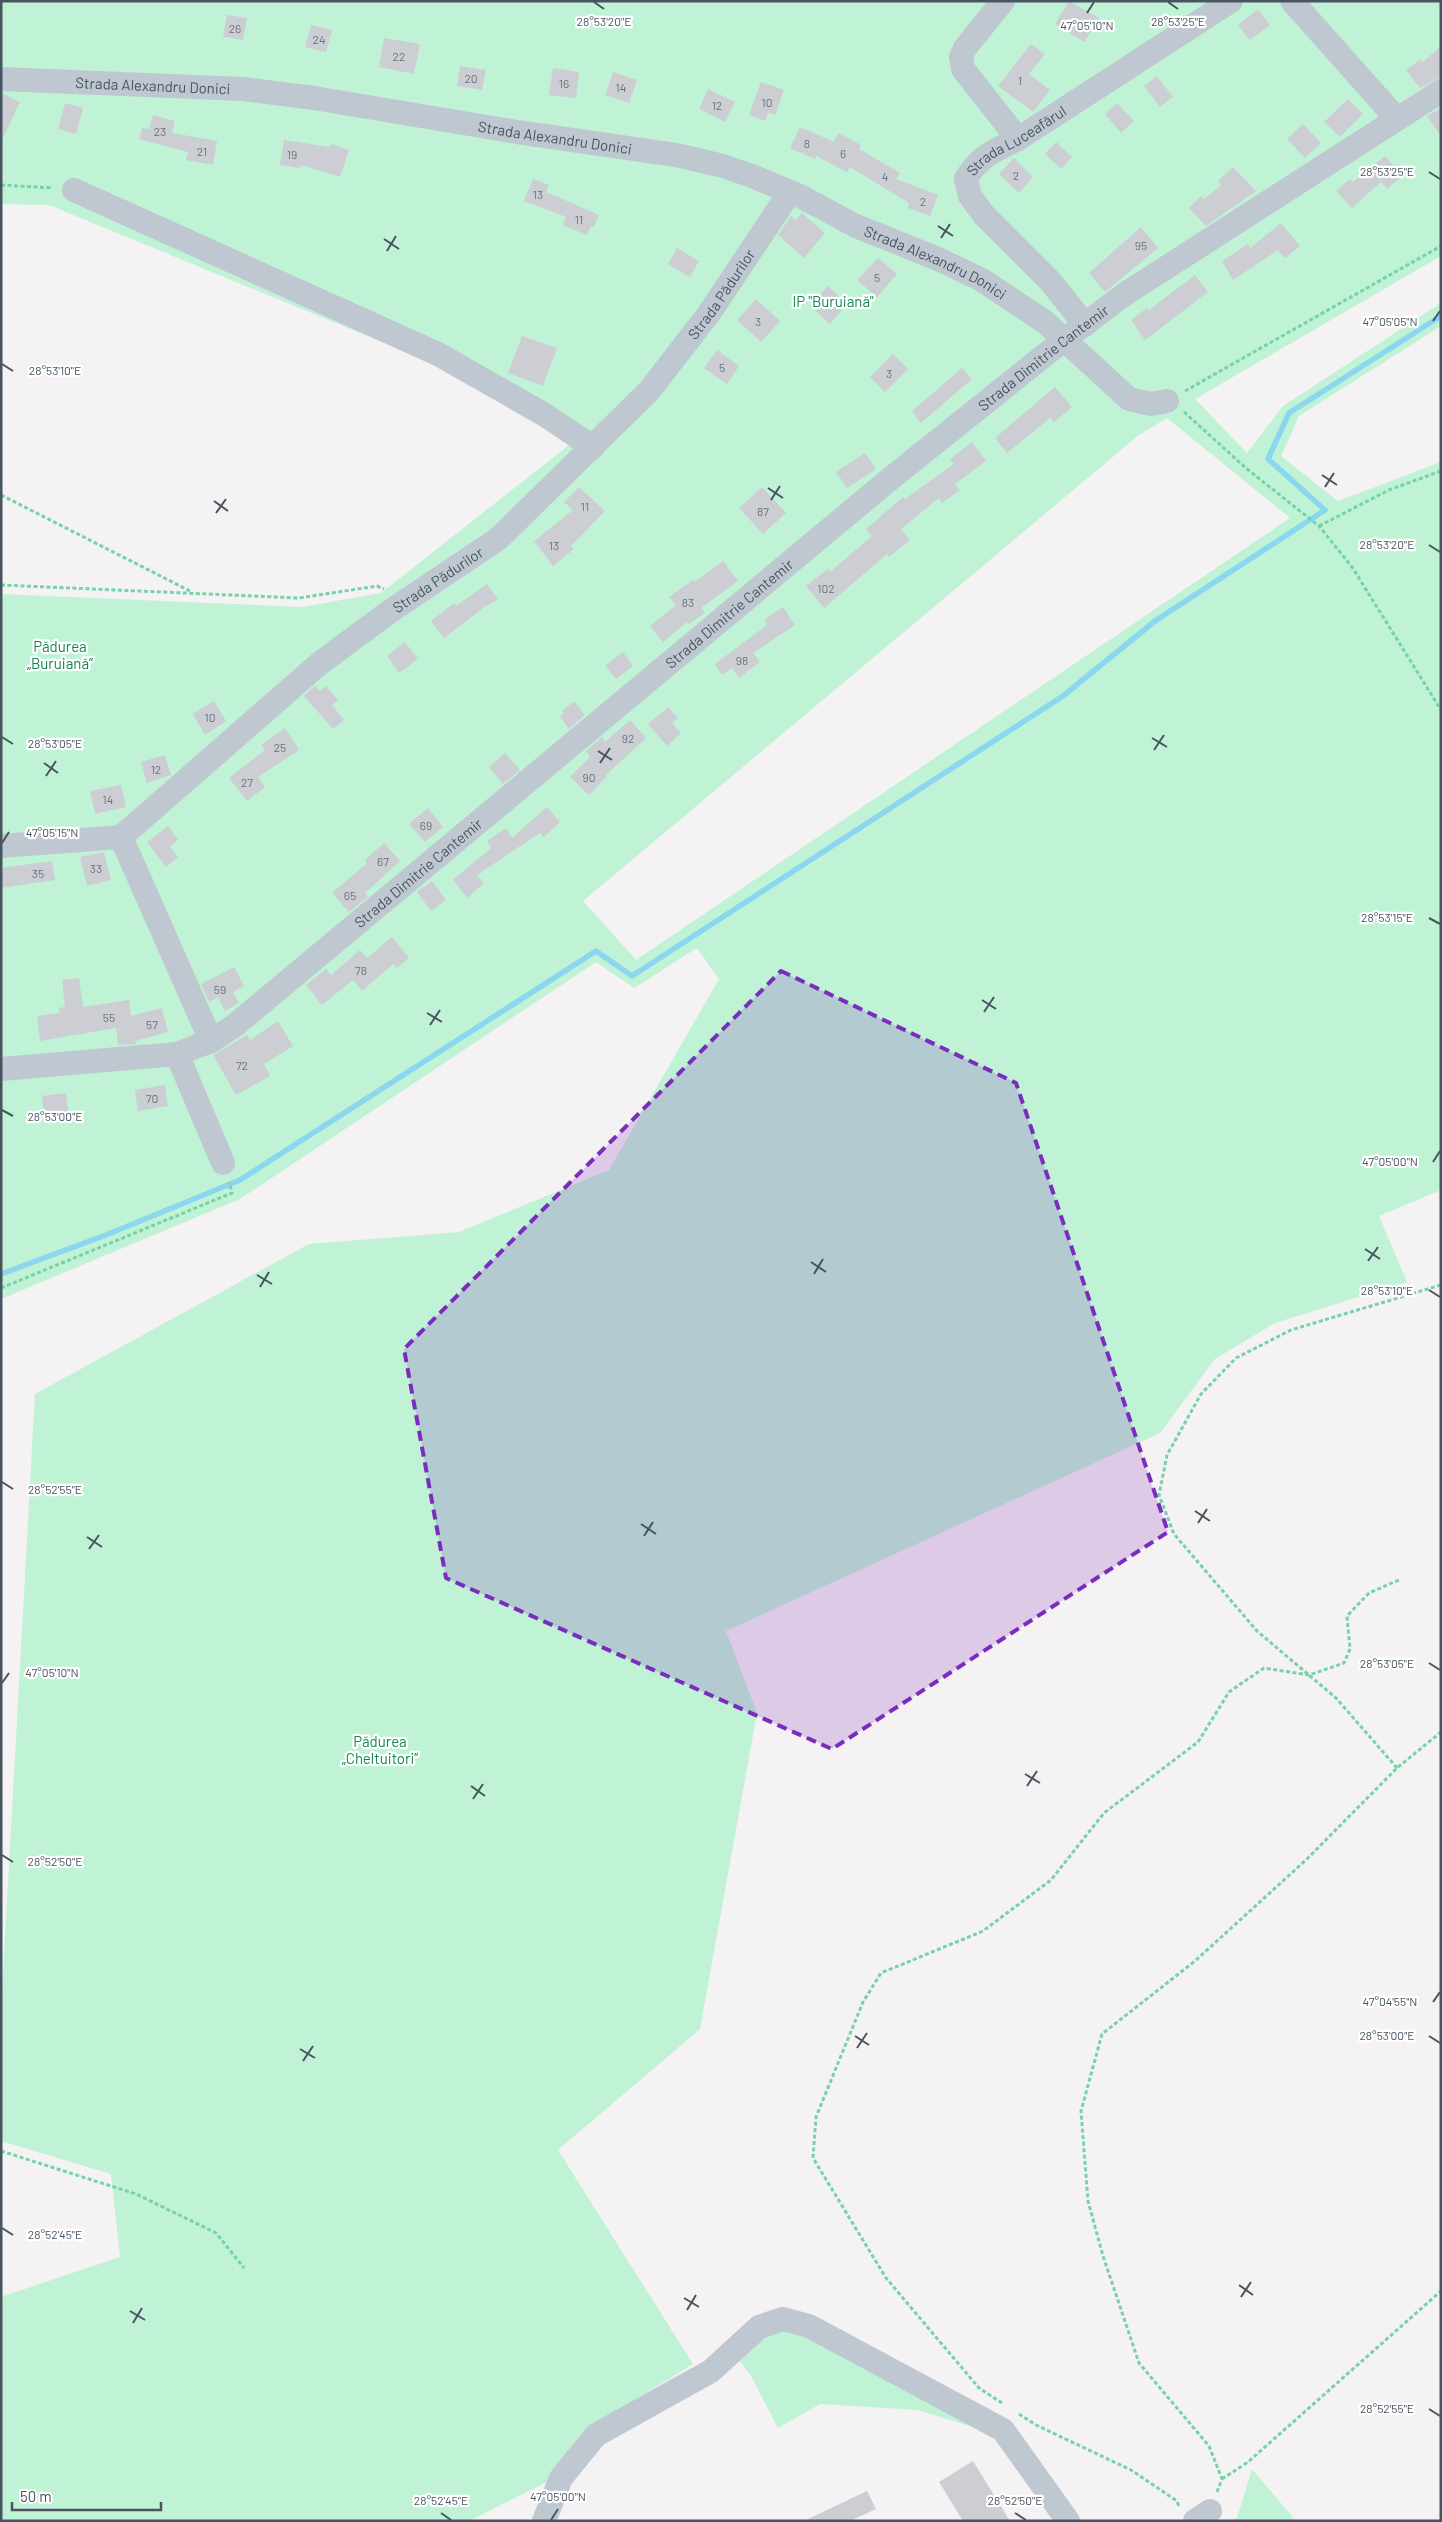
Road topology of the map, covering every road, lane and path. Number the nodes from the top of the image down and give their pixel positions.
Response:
1 (1003, 1) edge
2 (1231, 1) edge
3 (1292, 1) edge
4 (1, 78) edge
5 (1441, 91) edge
6 (1397, 119) junction
7 (1018, 139) junction
8 (1, 184) edge
9 (74, 190) joint
10 (790, 192) junction
11 (1441, 246) edge
12 (1085, 325) junction
13 (1065, 339) junction
14 (1167, 401) junction
15 (593, 447) junction
16 (1441, 471) edge
17 (1, 495) edge
18 (1319, 526) junction
19 (1, 585) edge
20 (195, 594) junction
21 (402, 604) junction
22 (1441, 710) edge
23 (121, 837) junction
24 (1, 846) edge
25 (211, 1041) junction
26 (177, 1054) junction
27 (1, 1069) edge
28 (223, 1163) dead end
29 (232, 1193) dead end
30 (1441, 1285) edge
31 (1, 1288) edge
32 (1399, 1580) dead end
33 (1309, 1676) junction
34 (1441, 1732) edge
35 (1397, 1768) junction
36 (1, 2151) edge
37 (244, 2268) dead end
38 (1441, 2291) edge
39 (1003, 2404) dead end
40 (1012, 2409) dead end
41 (1222, 2479) junction
42 (1196, 2515) edge
43 (544, 2521) edge
44 (1068, 2521) edge

1 - 7 street
2 - 7 street, Strada Luceafărul
3 - 6 street
4 - 10 street, Strada Alexandru Donici
5 - 6 street, Strada Dimitrie Cantemir
6 - 12 street, Strada Dimitrie Cantemir
7 - 12 street, Strada Luceafărul
8 - 9 path
9 - 15 street
10 - 13 street, Strada Alexandru Donici
10 - 15 street, Strada Pădurilor
11 - 14 path
12 - 13 street, Strada Dimitrie Cantemir
13 - 14 street, Strada Alexandru Donici
13 - 25 street, Strada Dimitrie Cantemir
14 - 18 path
15 - 21 street, Strada Pădurilor
16 - 18 path
17 - 20 path
18 - 22 path
19 - 20 path
20 - 21 path
21 - 23 street, Strada Pădurilor
23 - 24 street
23 - 25 street
25 - 26 street, Strada Dimitrie Cantemir
26 - 27 street, Strada Dimitrie Cantemir
26 - 28 street
29 - 31 path
30 - 33 path
32 - 33 path
33 - 35 path
33 - 39 path
34 - 35 path
35 - 41 path
36 - 37 path
38 - 41 path
40 - 42 path
41 - 42 path
43 - 44 street

